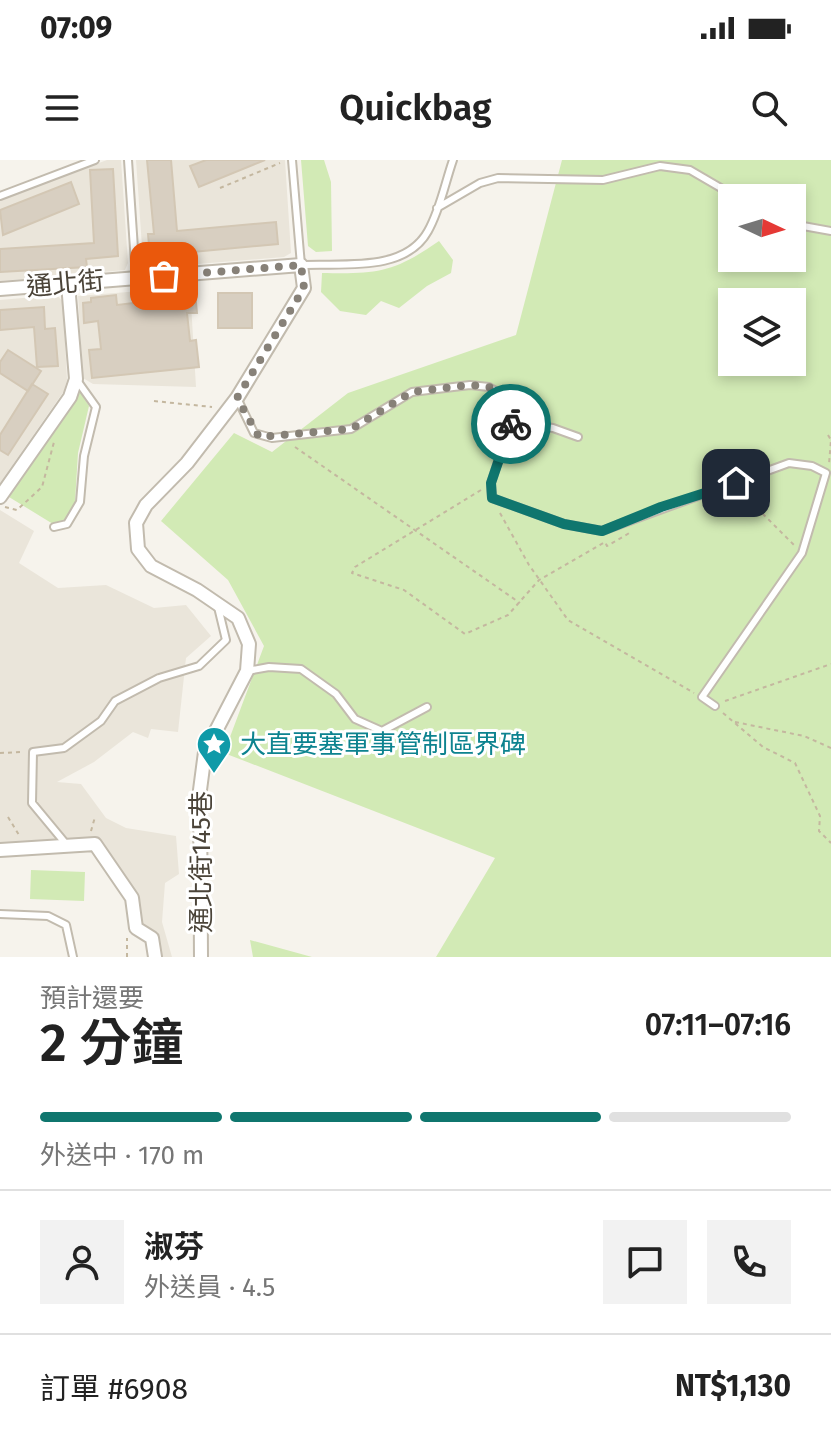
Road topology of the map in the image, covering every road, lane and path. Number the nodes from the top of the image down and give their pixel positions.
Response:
1 (95, 160) edge
2 (128, 160) edge
3 (290, 160) edge
4 (453, 160) edge
5 (718, 186) edge
6 (220, 188) dead end
7 (0, 196) edge
8 (437, 208) junction
9 (806, 227) edge
10 (831, 231) edge
11 (301, 265) junction
12 (136, 278) junction
13 (68, 284) junction
14 (0, 289) edge
15 (76, 379) junction
16 (237, 398) junction
17 (154, 401) dead end
18 (229, 409) junction
19 (56, 417) junction
20 (511, 422) junction
21 (828, 435) dead end
22 (281, 437) junction
23 (578, 437) dead end
24 (826, 473) junction
25 (491, 483) junction
26 (736, 483) junction
27 (492, 498) junction
28 (0, 500) edge
29 (642, 525) dead end
30 (54, 527) dead end
31 (416, 531) junction
32 (802, 553) junction
33 (539, 580) junction
34 (217, 603) junction
35 (521, 604) junction
36 (831, 664) edge
37 (247, 671) junction
38 (702, 697) junction
39 (715, 706) junction
40 (427, 707) dead end
41 (734, 722) junction
42 (831, 748) edge
43 (33, 752) junction
44 (0, 753) edge
45 (8, 817) dead end
46 (95, 817) dead end
47 (831, 843) edge
48 (67, 844) junction
49 (89, 844) junction
50 (19, 848) junction
51 (0, 850) edge
52 (0, 914) edge
53 (126, 930) dead end
54 (73, 957) edge
55 (127, 957) edge
56 (155, 957) edge
57 (201, 957) edge

1 - 7 lane
2 - 12 lane
3 - 6 path
3 - 11 lane
4 - 8 lane, 通北街
5 - 8 lane
8 - 11 lane, 通北街
9 - 10 lane
11 - 12 street, 通北街
11 - 16 street
12 - 13 street, 通北街
13 - 14 street, 通北街
13 - 15 street
15 - 19 street
15 - 30 lane
16 - 18 street
16 - 22 lane
17 - 18 path
18 - 34 street
19 - 28 street
19 - 28 path
20 - 22 lane
20 - 23 lane
20 - 25 lane
21 - 24 path
22 - 31 path
24 - 26 lane
24 - 32 lane
25 - 27 lane
25 - 31 path
26 - 27 lane
26 - 32 path
27 - 33 path
29 - 33 path
31 - 35 path
31 - 35 path
32 - 38 lane
33 - 35 path
33 - 38 path
34 - 37 street
34 - 43 lane
36 - 39 path
37 - 40 lane
37 - 57 street, 通北街145巷
38 - 39 lane
39 - 41 path
41 - 42 path
41 - 47 path
43 - 44 path
43 - 48 lane
45 - 50 path
46 - 49 path
48 - 49 street
48 - 50 street
49 - 56 street
50 - 51 street
52 - 54 lane
53 - 55 path

